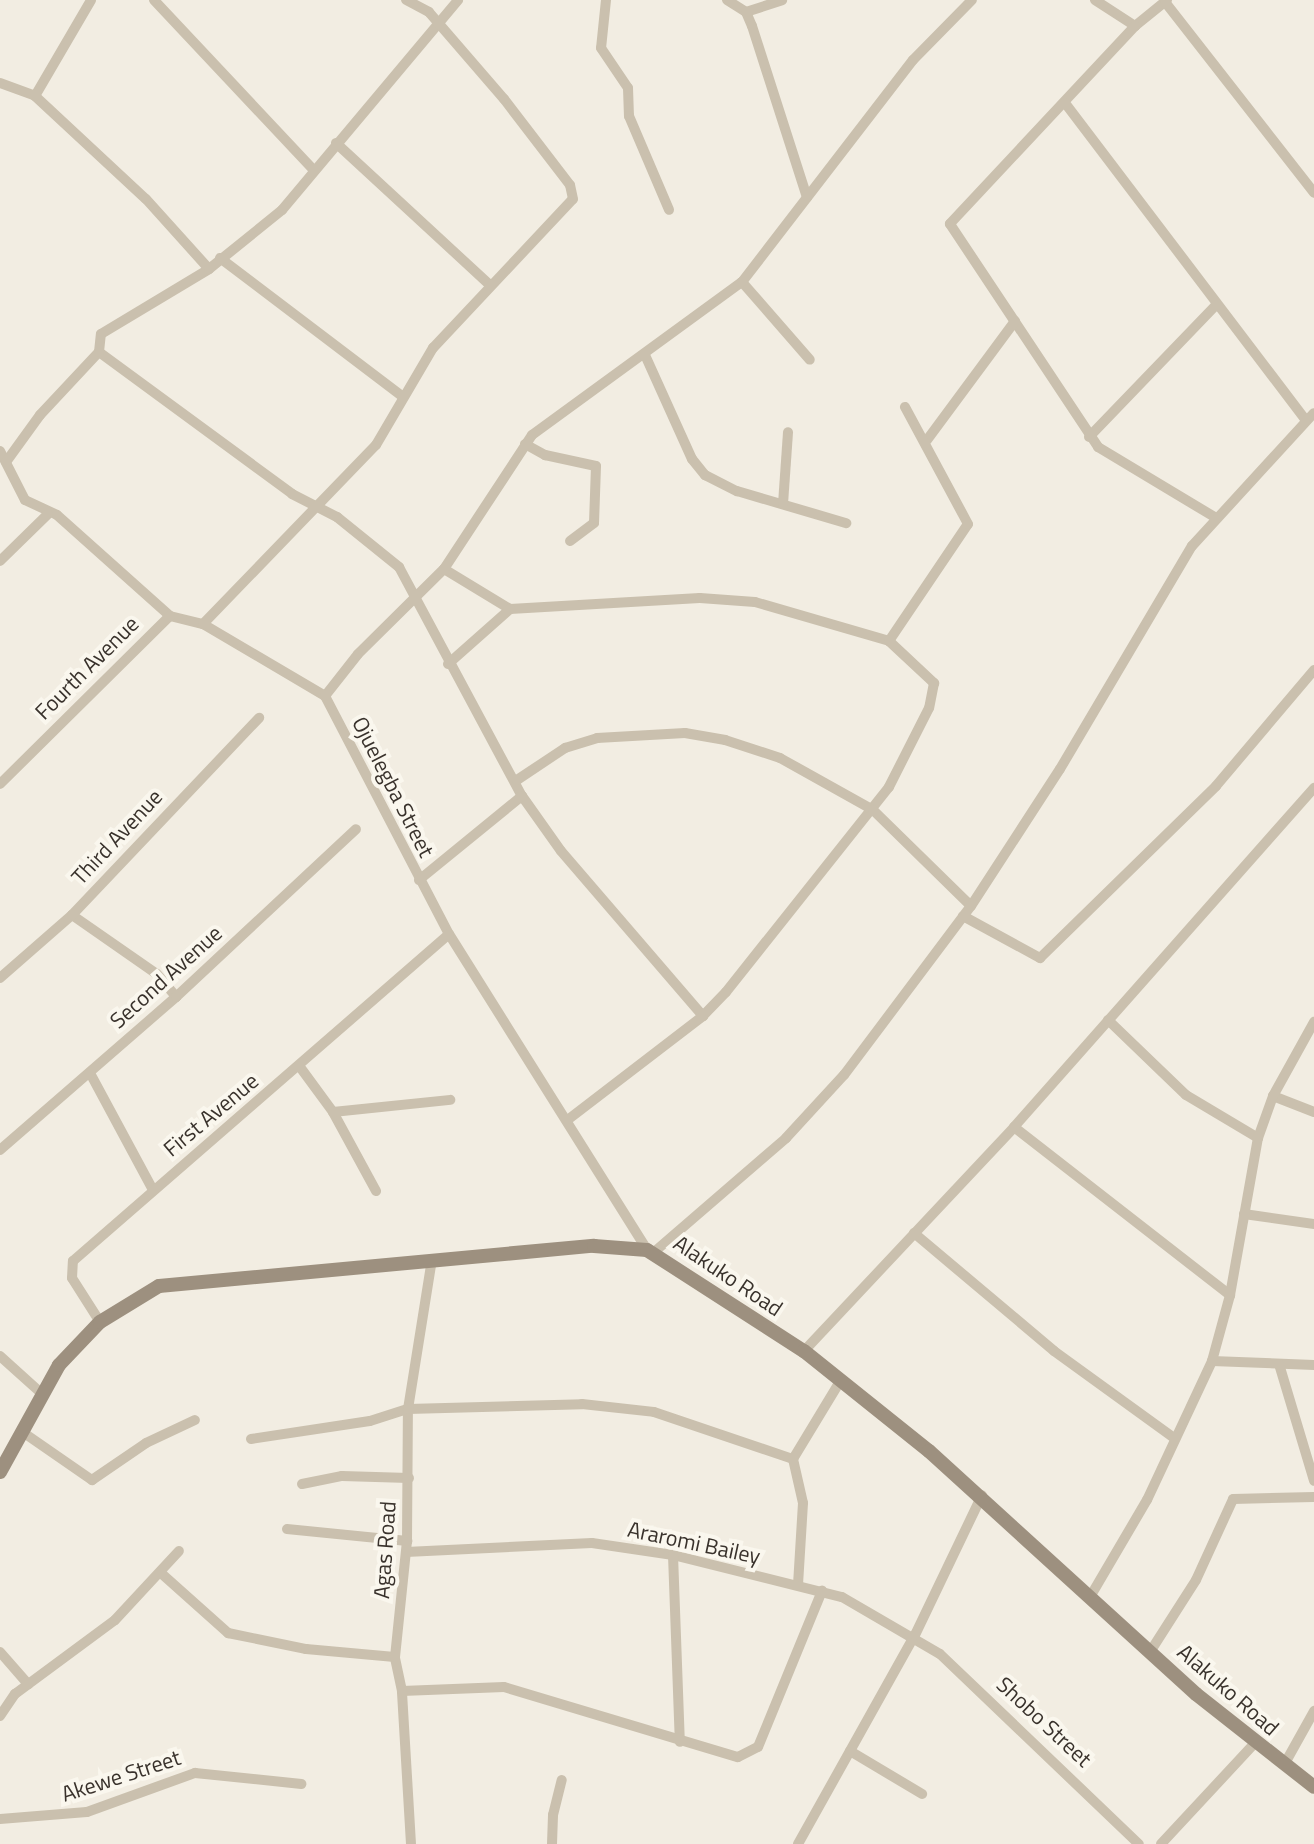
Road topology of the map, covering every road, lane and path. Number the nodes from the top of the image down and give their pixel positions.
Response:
1 (91, 0) edge
2 (154, 0) edge
3 (406, 0) edge
4 (458, 0) edge
5 (606, 0) edge
6 (727, 0) edge
7 (782, 0) edge
8 (972, 0) edge
9 (1095, 0) edge
10 (1166, 1) edge
11 (746, 12) junction
12 (1135, 26) junction
13 (440, 27) junction
14 (0, 83) edge
15 (35, 96) junction
16 (1065, 103) junction
17 (336, 143) junction
18 (312, 168) junction
19 (1314, 193) edge
20 (807, 197) junction
21 (669, 210) dead end
22 (220, 258) junction
23 (209, 269) junction
24 (742, 282) junction
25 (490, 285) junction
26 (1215, 306) junction
27 (1015, 321) junction
28 (99, 352) junction
29 (645, 355) junction
30 (810, 360) dead end
31 (403, 397) junction
32 (905, 407) dead end
33 (1310, 417) edge
34 (788, 432) dead end
35 (1089, 437) junction
36 (927, 440) junction
37 (525, 444) junction
38 (0, 451) edge
39 (6, 462) junction
40 (783, 504) junction
41 (315, 507) junction
42 (48, 514) junction
43 (1216, 518) junction
44 (846, 523) dead end
45 (570, 541) dead end
46 (0, 561) edge
47 (444, 569) junction
48 (417, 596) junction
49 (510, 609) junction
50 (170, 616) junction
51 (203, 624) junction
52 (889, 641) junction
53 (448, 664) junction
54 (1314, 670) edge
55 (325, 696) junction
56 (259, 718) dead end
57 (517, 780) junction
58 (0, 784) edge
59 (1314, 788) edge
60 (522, 796) junction
61 (873, 810) junction
62 (356, 829) dead end
63 (419, 880) junction
64 (971, 906) junction
65 (72, 915) junction
66 (963, 916) junction
67 (449, 934) junction
68 (0, 978) edge
69 (176, 997) junction
70 (703, 1016) junction
71 (1108, 1020) junction
72 (1314, 1022) edge
73 (300, 1067) junction
74 (90, 1073) junction
75 (1273, 1096) junction
76 (450, 1100) dead end
77 (333, 1112) junction
78 (1314, 1112) edge
79 (569, 1119) junction
80 (1014, 1127) junction
81 (1258, 1138) junction
82 (0, 1150) edge
83 (153, 1190) junction
84 (376, 1191) dead end
85 (1244, 1214) junction
86 (1314, 1224) edge
87 (914, 1233) junction
88 (650, 1251) junction
89 (432, 1259) junction
90 (1230, 1295) junction
91 (100, 1322) junction
92 (804, 1351) junction
93 (0, 1356) edge
94 (1212, 1361) junction
95 (1279, 1364) junction
96 (1314, 1365) edge
97 (839, 1383) junction
98 (40, 1392) junction
99 (408, 1409) junction
100 (195, 1420) dead end
101 (24, 1433) junction
102 (1173, 1437) junction
103 (251, 1439) dead end
104 (793, 1459) junction
105 (0, 1472) edge
106 (409, 1478) junction
107 (1314, 1481) edge
108 (302, 1484) dead end
109 (982, 1495) junction
110 (1314, 1497) edge
111 (287, 1529) dead end
112 (406, 1546) junction
113 (179, 1551) dead end
114 (673, 1555) junction
115 (162, 1574) junction
116 (798, 1585) junction
117 (822, 1591) junction
118 (1090, 1597) junction
119 (915, 1635) junction
120 (0, 1652) edge
121 (1150, 1652) junction
122 (395, 1657) junction
123 (28, 1684) junction
124 (402, 1691) junction
125 (1314, 1711) edge
126 (0, 1716) edge
127 (680, 1742) junction
128 (1255, 1743) junction
129 (850, 1751) junction
130 (1284, 1765) junction
131 (562, 1780) dead end
132 (301, 1784) dead end
133 (1314, 1787) edge
134 (922, 1794) dead end
135 (0, 1819) edge
136 (411, 1844) edge
137 (552, 1844) edge
138 (798, 1844) edge
139 (1139, 1844) edge
140 (1161, 1844) edge

1 - 15 street
2 - 18 street
3 - 13 street
4 - 13 street
5 - 21 street
6 - 11 street
7 - 11 street
8 - 20 street
9 - 12 street
10 - 12 street
10 - 19 street
11 - 20 street
12 - 16 street
13 - 17 street
13 - 25 street
14 - 15 street
15 - 23 street
16 - 26 street
16 - 27 street
17 - 18 street
17 - 25 street
18 - 22 street
20 - 24 street
22 - 23 street
22 - 31 street
23 - 28 street
24 - 29 street
24 - 30 street
25 - 31 street
26 - 33 street
26 - 35 street
27 - 35 street
27 - 36 street
28 - 39 street
28 - 41 street
29 - 37 street
29 - 40 street
31 - 41 street
32 - 36 street
33 - 43 street
34 - 40 street
35 - 43 street
36 - 52 street
37 - 45 street
37 - 47 street
38 - 39 street
39 - 42 street
40 - 44 street
41 - 48 street
41 - 51 street
42 - 46 street
42 - 50 street
43 - 64 street
47 - 48 street
47 - 49 street
48 - 53 street
48 - 55 street
49 - 52 street
49 - 53 street
50 - 51 street
50 - 58 street, Fourth Avenue
51 - 55 street
52 - 61 street
53 - 57 street
54 - 66 street
55 - 63 street, Ojuelegba Street
56 - 65 street, Third Avenue
57 - 60 street
57 - 61 street
59 - 71 street
60 - 63 street
60 - 70 street
61 - 64 street
61 - 70 street
62 - 69 street, Second Avenue
63 - 67 street, Ojuelegba Street
64 - 66 street
65 - 68 street, Third Avenue
65 - 69 street
66 - 88 street
67 - 73 street, First Avenue
67 - 79 street, Ojuelegba Street
69 - 74 street, Second Avenue
70 - 79 street
71 - 80 street
71 - 81 street
72 - 75 street
73 - 77 street
73 - 83 street, First Avenue
74 - 82 street, Second Avenue
74 - 83 street
75 - 78 street
75 - 81 street
76 - 77 street
77 - 84 street
79 - 88 street, Ojuelegba Street
80 - 87 street
80 - 90 street
81 - 85 street
83 - 91 street, First Avenue
85 - 86 street
85 - 90 street
87 - 92 street
87 - 102 street
88 - 89 main road, Alakuko Road
88 - 92 main road, Alakuko Road
89 - 91 main road, Alakuko Road
89 - 99 street, Agas Road
90 - 94 street
91 - 98 main road, Alakuko Road
92 - 97 main road, Alakuko Road
93 - 98 street
94 - 95 street
94 - 102 street
95 - 96 street
95 - 107 street
97 - 104 street
97 - 109 main road, Alakuko Road
98 - 101 main road, Alakuko Road
99 - 103 street
99 - 104 street
99 - 106 street, Agas Road
100 - 101 street
101 - 105 main road, Alakuko Road
102 - 118 street
104 - 116 street
106 - 108 street
106 - 112 street, Agas Road
109 - 118 main road, Alakuko Road
109 - 119 street
110 - 121 street
111 - 112 street, Araromi Bailey
112 - 114 street, Araromi Bailey
112 - 122 street, Agas Road
113 - 115 street
114 - 116 street, Araromi Bailey
114 - 127 street
115 - 122 street
115 - 123 street
116 - 117 street, Araromi Bailey
117 - 119 street, Araromi Bailey
117 - 127 street
118 - 121 main road, Alakuko Road
119 - 129 street
119 - 139 street, Shobo Street
120 - 123 street
121 - 128 main road, Alakuko Road
122 - 124 street, Agas Road
123 - 126 street
124 - 127 street
124 - 136 street, Agas Road
125 - 130 street
128 - 130 main road, Alakuko Road
128 - 140 street
129 - 134 street
129 - 138 street
130 - 133 main road, Alakuko Road
131 - 137 street
132 - 135 street, Akewe Street

